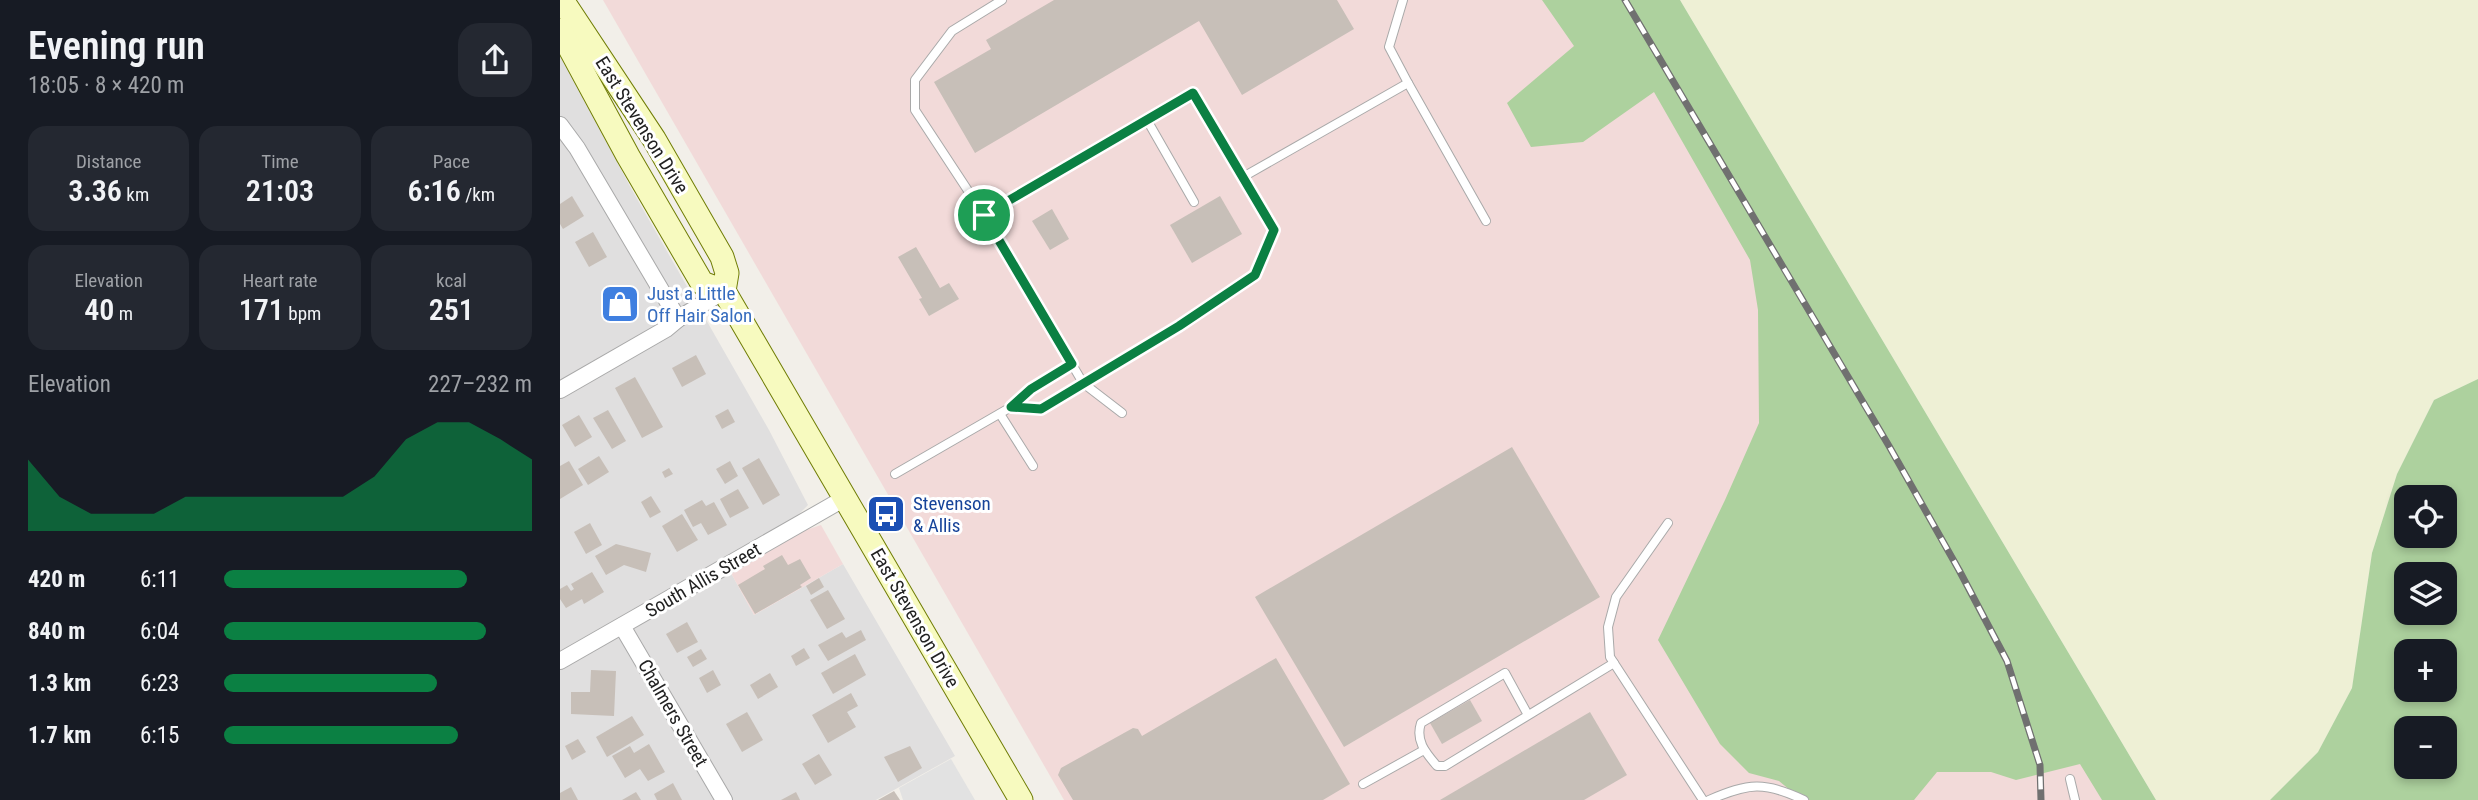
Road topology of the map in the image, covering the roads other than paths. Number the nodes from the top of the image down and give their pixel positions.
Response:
1 (562, 0) edge
2 (1002, 0) edge
3 (1403, 0) edge
4 (560, 30) edge
5 (1408, 83) junction
6 (1147, 120) junction
7 (560, 125) edge
8 (1243, 177) junction
9 (1194, 202) dead end
10 (984, 215) junction
11 (1486, 220) dead end
12 (724, 291) junction
13 (678, 319) junction
14 (1072, 364) junction
15 (1083, 383) junction
16 (560, 390) edge
17 (1011, 407) junction
18 (1122, 413) dead end
19 (1000, 414) junction
20 (1033, 466) dead end
21 (895, 474) dead end
22 (845, 498) junction
23 (1668, 523) dead end
24 (622, 626) junction
25 (560, 661) edge
26 (1614, 663) junction
27 (1528, 715) junction
28 (1424, 751) junction
29 (2070, 779) dead end
30 (1363, 785) dead end
31 (724, 800) edge
32 (1021, 800) edge
33 (1703, 800) edge
34 (1709, 800) edge
35 (1804, 800) edge
36 (2075, 800) edge

1 - 12 main road, East Stevenson Drive
2 - 10 lane
3 - 5 lane
4 - 12 main road, East Stevenson Drive
5 - 8 lane
5 - 11 lane
6 - 8 lane
6 - 9 lane
6 - 10 lane
7 - 13 street
8 - 15 lane
10 - 14 lane
12 - 13 street
12 - 22 main road, East Stevenson Drive
13 - 16 street
14 - 15 lane
14 - 17 lane
15 - 17 lane
15 - 18 lane
17 - 19 lane
19 - 20 lane
19 - 21 lane
22 - 24 street, South Allis Street
22 - 32 main road, East Stevenson Drive
23 - 26 lane
24 - 25 street, South Allis Street
24 - 31 street, Chalmers Street
26 - 27 lane
26 - 33 lane
27 - 28 lane
27 - 28 lane
28 - 30 lane
29 - 36 lane
34 - 35 lane

